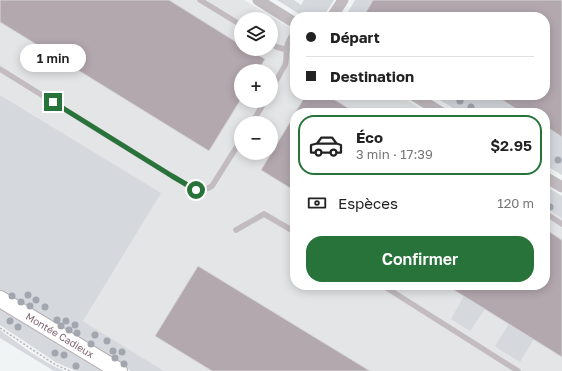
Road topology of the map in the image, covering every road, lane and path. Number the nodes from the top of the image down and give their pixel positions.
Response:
1 (200, 0) edge
2 (258, 0) edge
3 (343, 0) edge
4 (335, 12) edge
5 (290, 20) edge
6 (234, 21) edge
7 (290, 39) edge
8 (278, 48) edge
9 (287, 50) junction
10 (0, 69) edge
11 (278, 78) edge
12 (420, 100) edge
13 (434, 108) edge
14 (234, 151) edge
15 (550, 180) edge
16 (562, 187) edge
17 (550, 216) edge
18 (562, 224) edge
19 (290, 229) edge
20 (236, 230) dead end
21 (390, 290) edge
22 (0, 299) edge
23 (0, 328) edge
24 (70, 371) edge
25 (119, 371) edge
26 (518, 371) edge

1 - 6 lane
2 - 5 street
3 - 4 street
7 - 9 lane
8 - 9 lane
9 - 11 lane
10 - 14 lane
12 - 13 street
15 - 16 street
17 - 18 lane
19 - 20 lane
21 - 26 lane
22 - 25 street, Montée Cadieux
23 - 24 path

